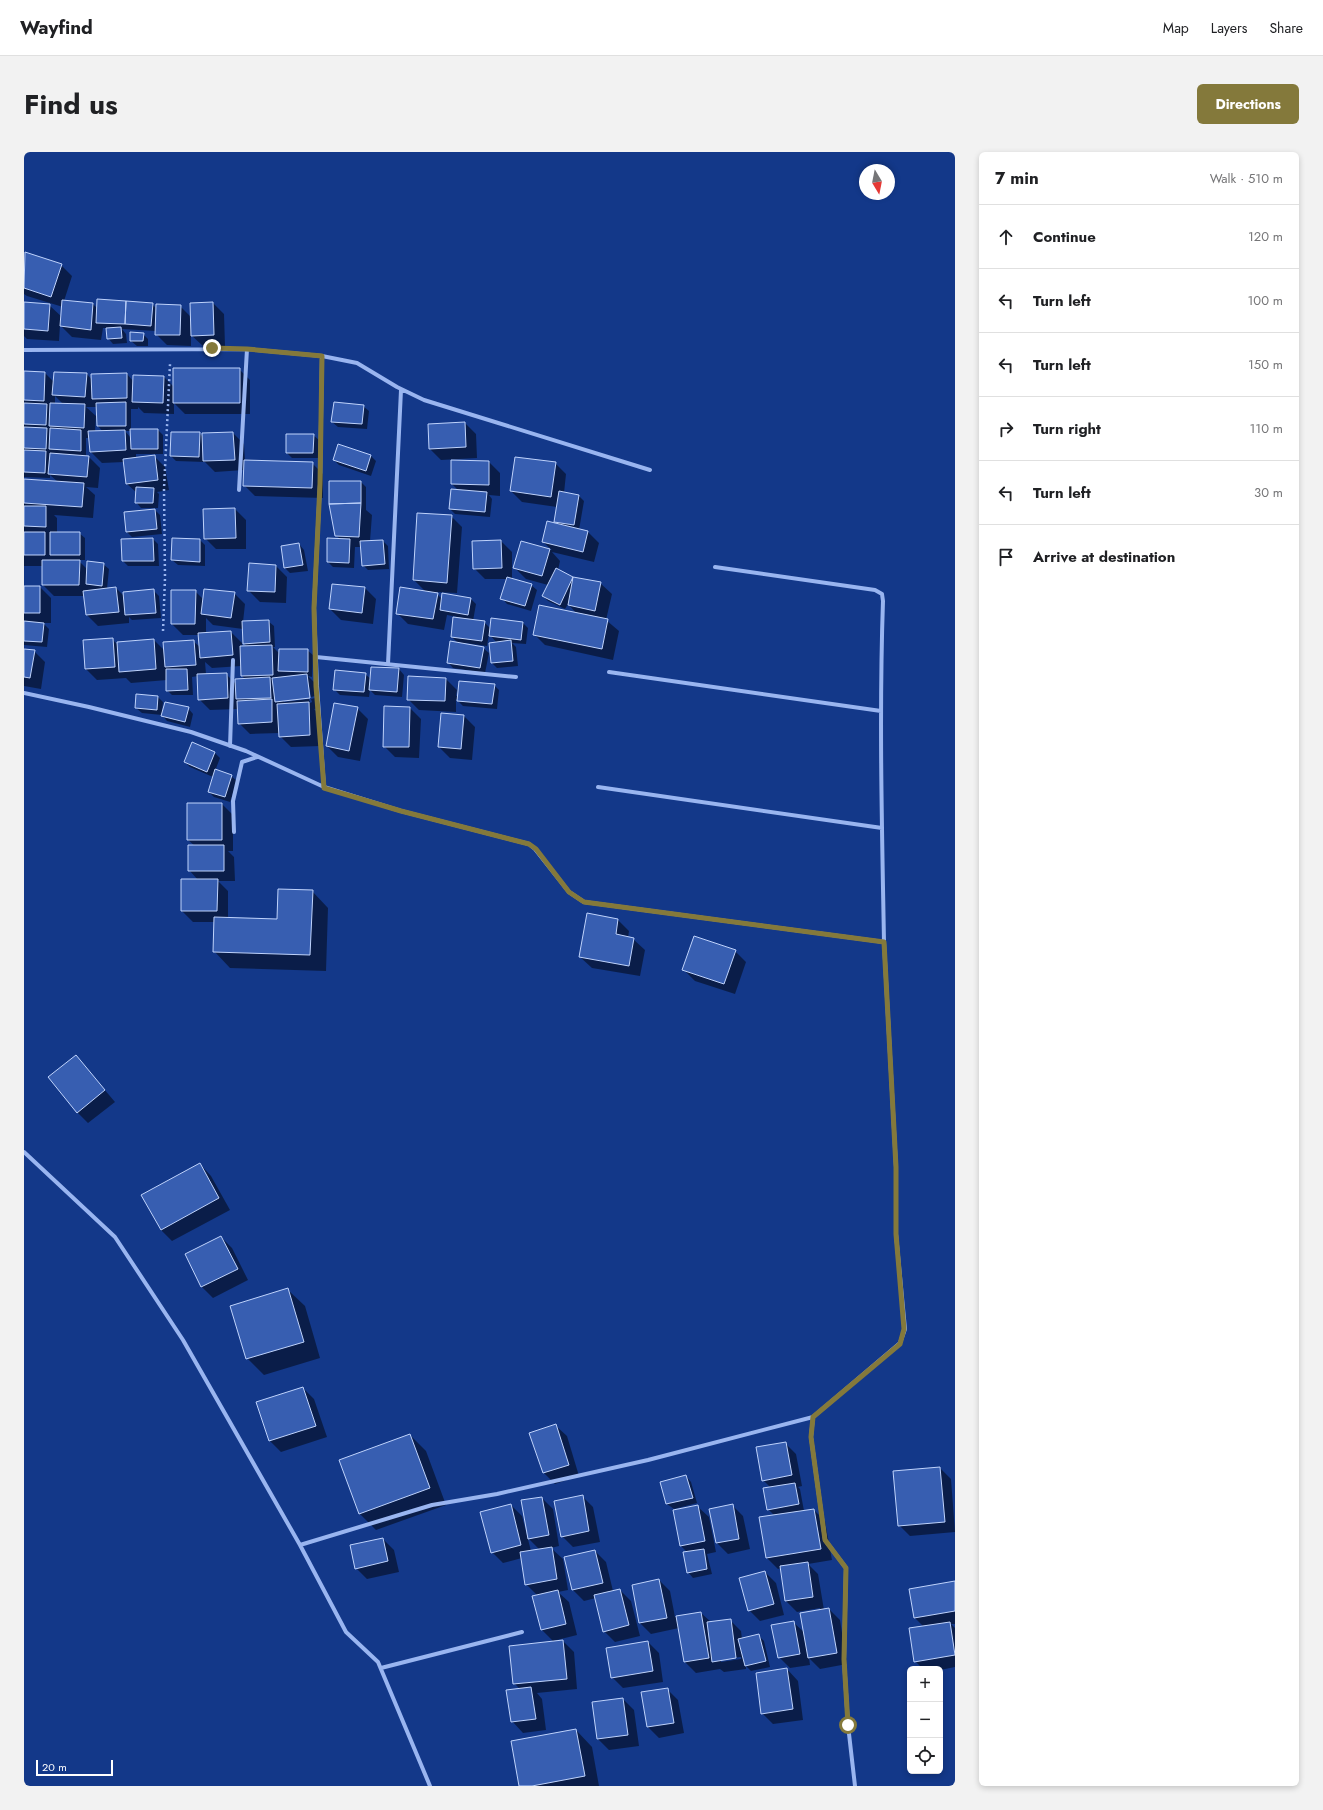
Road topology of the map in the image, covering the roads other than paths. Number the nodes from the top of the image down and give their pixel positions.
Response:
1 (247, 349) junction
2 (24, 350) edge
3 (322, 356) junction
4 (401, 390) junction
5 (650, 470) dead end
6 (239, 490) dead end
7 (715, 566) dead end
8 (316, 657) junction
9 (233, 660) dead end
10 (388, 664) junction
11 (609, 672) dead end
12 (516, 677) dead end
13 (24, 694) edge
14 (881, 711) junction
15 (230, 746) junction
16 (257, 757) junction
17 (598, 787) dead end
18 (324, 788) junction
19 (882, 828) junction
20 (234, 832) dead end
21 (884, 942) junction
22 (24, 1152) edge
23 (813, 1417) junction
24 (300, 1545) junction
25 (522, 1632) dead end
26 (381, 1668) junction
27 (430, 1786) edge
28 (855, 1786) edge

1 - 2 street
1 - 3 street
1 - 6 street
3 - 4 street
3 - 8 street
4 - 5 street
4 - 10 street
7 - 14 street
8 - 10 street
8 - 18 street
9 - 15 street
10 - 12 street
11 - 14 street
13 - 15 street
14 - 19 street
15 - 16 street
16 - 18 street
16 - 20 street
17 - 19 street
18 - 21 street
19 - 21 street
21 - 23 street
22 - 24 street
23 - 24 street
23 - 28 street
24 - 26 street
25 - 26 street
26 - 27 street

